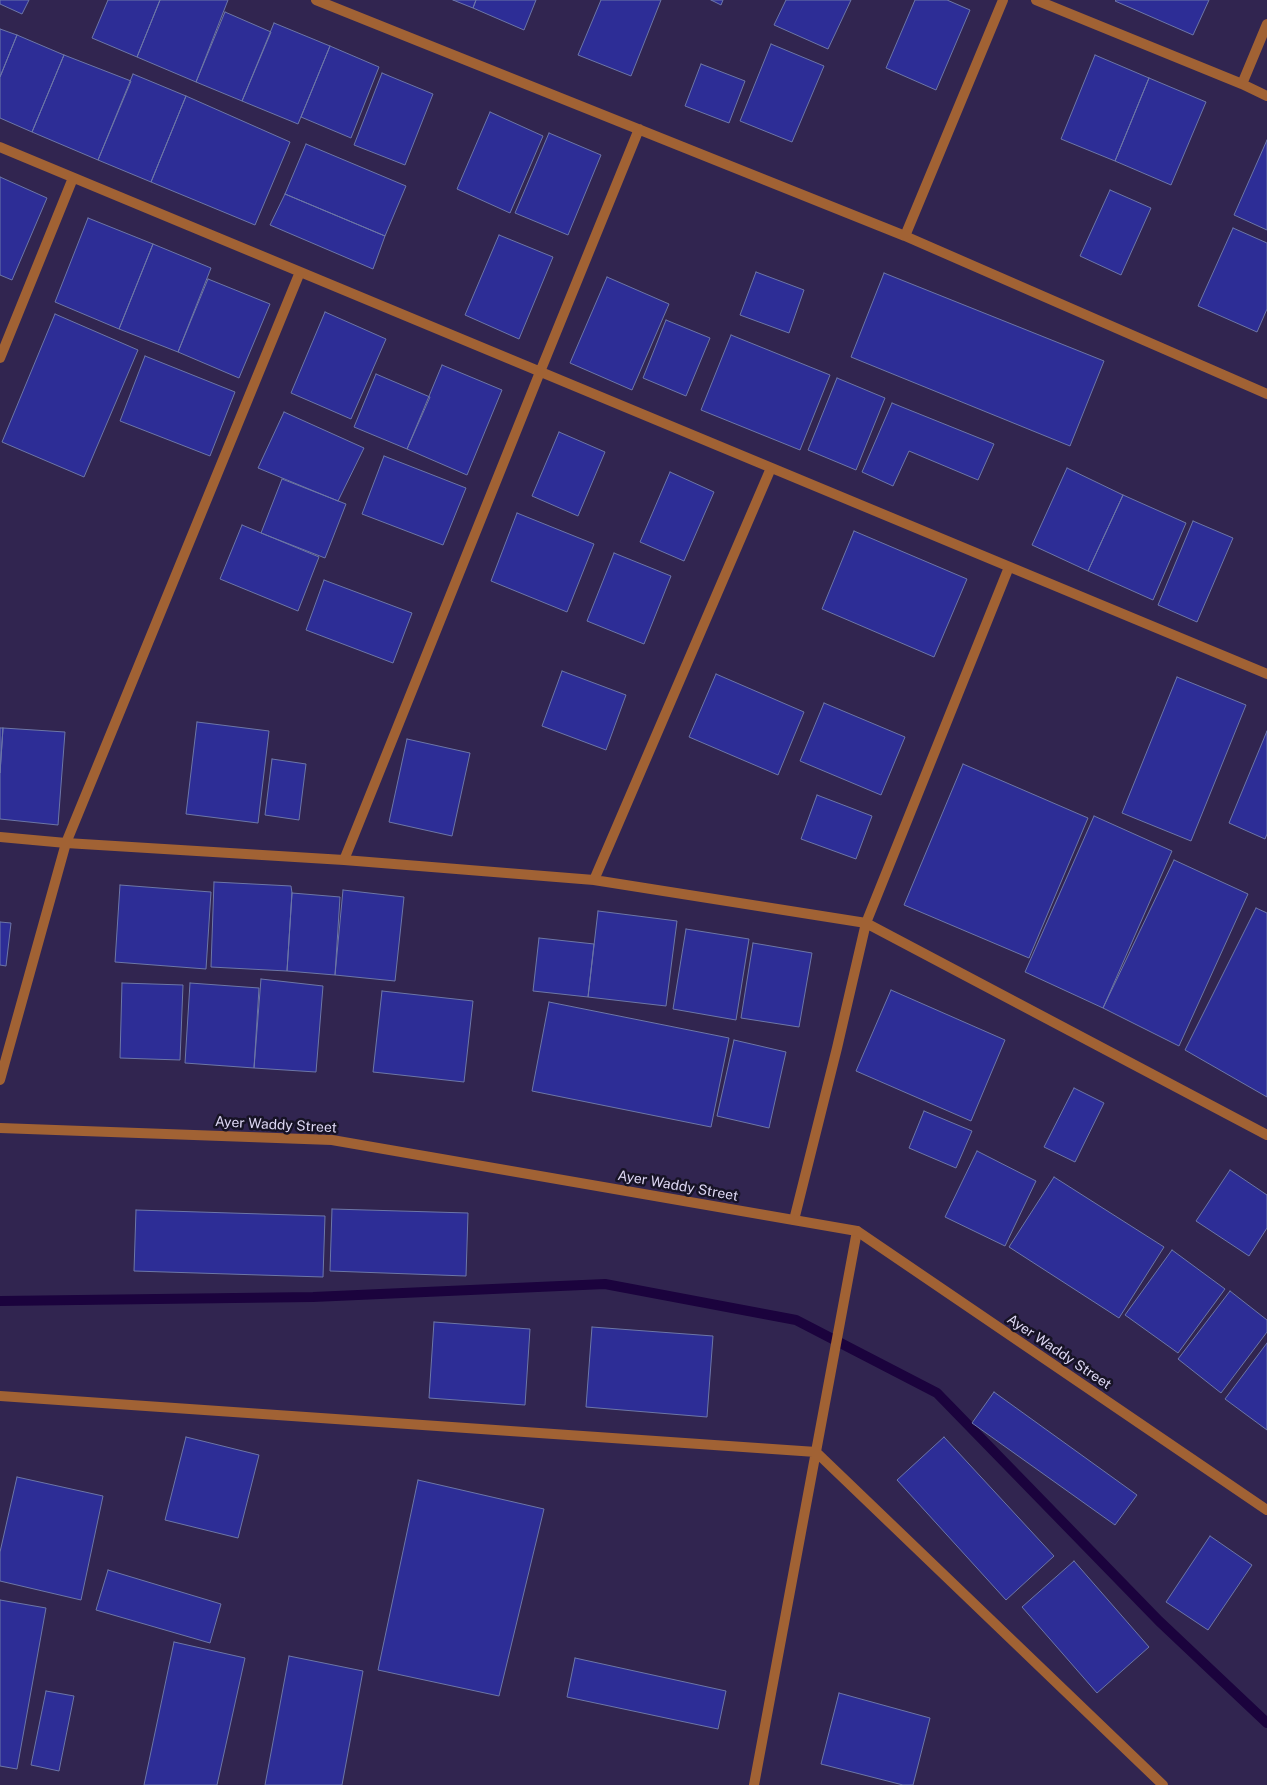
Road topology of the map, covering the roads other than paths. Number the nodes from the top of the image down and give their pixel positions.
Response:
1 (316, 0) edge
2 (1003, 0) edge
3 (1036, 0) edge
4 (1267, 24) edge
5 (1242, 84) junction
6 (1267, 96) edge
7 (640, 130) junction
8 (0, 147) edge
9 (73, 178) junction
10 (905, 236) junction
11 (300, 272) junction
12 (0, 358) edge
13 (540, 372) junction
14 (1267, 394) edge
15 (771, 468) junction
16 (1010, 567) junction
17 (1267, 674) edge
18 (0, 837) edge
19 (66, 843) junction
20 (344, 860) junction
21 (594, 880) junction
22 (866, 923) junction
23 (0, 1080) edge
24 (0, 1128) edge
25 (1267, 1136) edge
26 (794, 1220) junction
27 (857, 1231) junction
28 (0, 1396) edge
29 (816, 1452) junction
30 (1267, 1510) edge
31 (754, 1785) edge
32 (1164, 1785) edge

1 - 7 street
2 - 10 street
3 - 5 street
4 - 5 street
5 - 6 street
7 - 10 street
7 - 13 street
8 - 9 street
9 - 11 street
9 - 12 street
10 - 14 street
11 - 13 street
11 - 19 street
13 - 15 street
13 - 20 street
15 - 16 street
15 - 21 street
16 - 17 street
16 - 22 street
18 - 19 street
19 - 20 street
19 - 23 street
20 - 21 street
21 - 22 street
22 - 25 street
22 - 26 street
24 - 26 street, Ayer Waddy Street
26 - 27 street, Ayer Waddy Street
27 - 29 street
27 - 30 street, Ayer Waddy Street
28 - 29 street
29 - 31 street
29 - 32 street

